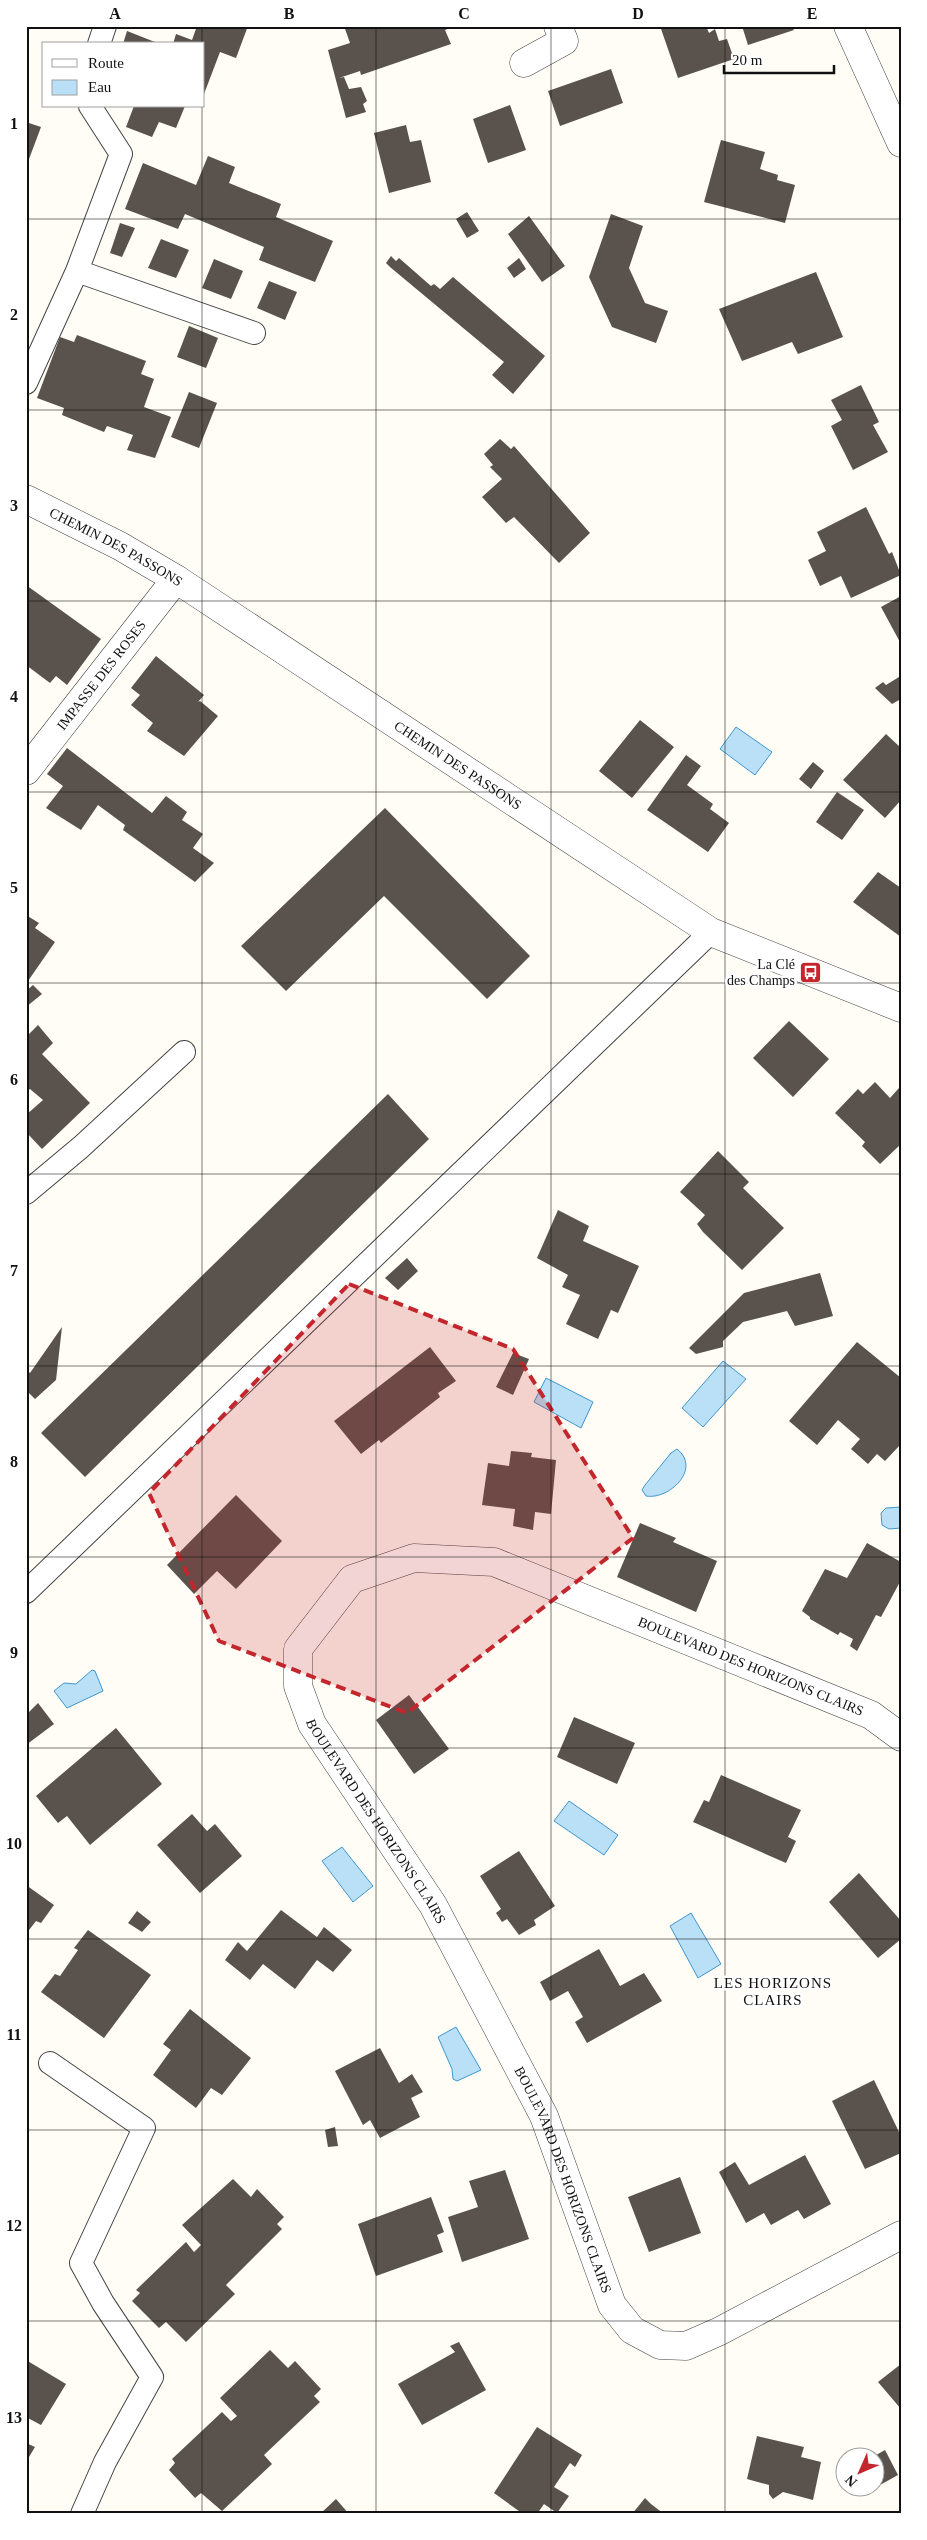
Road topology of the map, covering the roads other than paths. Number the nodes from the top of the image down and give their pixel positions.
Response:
1 (106, 26) edge
2 (558, 26) edge
3 (848, 26) edge
4 (100, 42) edge
5 (524, 64) dead end
6 (91, 108) edge
7 (901, 143) edge
8 (77, 271) junction
9 (254, 333) dead end
10 (26, 383) edge
11 (26, 499) edge
12 (176, 579) junction
13 (26, 771) edge
14 (711, 932) junction
15 (901, 1008) edge
16 (184, 1052) dead end
17 (26, 1193) edge
18 (26, 1592) edge
19 (901, 1737) edge
20 (50, 2063) dead end
21 (901, 2235) edge
22 (82, 2514) edge

1 - 4 lane
2 - 5 street
3 - 7 street
6 - 8 lane
8 - 9 lane
8 - 10 lane
11 - 12 street, CHEMIN DES PASSONS
12 - 13 street, IMPASSE DES ROSES
12 - 14 street, CHEMIN DES PASSONS
14 - 15 street, CHEMIN DES PASSONS
14 - 18 lane
16 - 17 lane
19 - 21 street, BOULEVARD DES HORIZONS CLAIRS
20 - 22 lane

